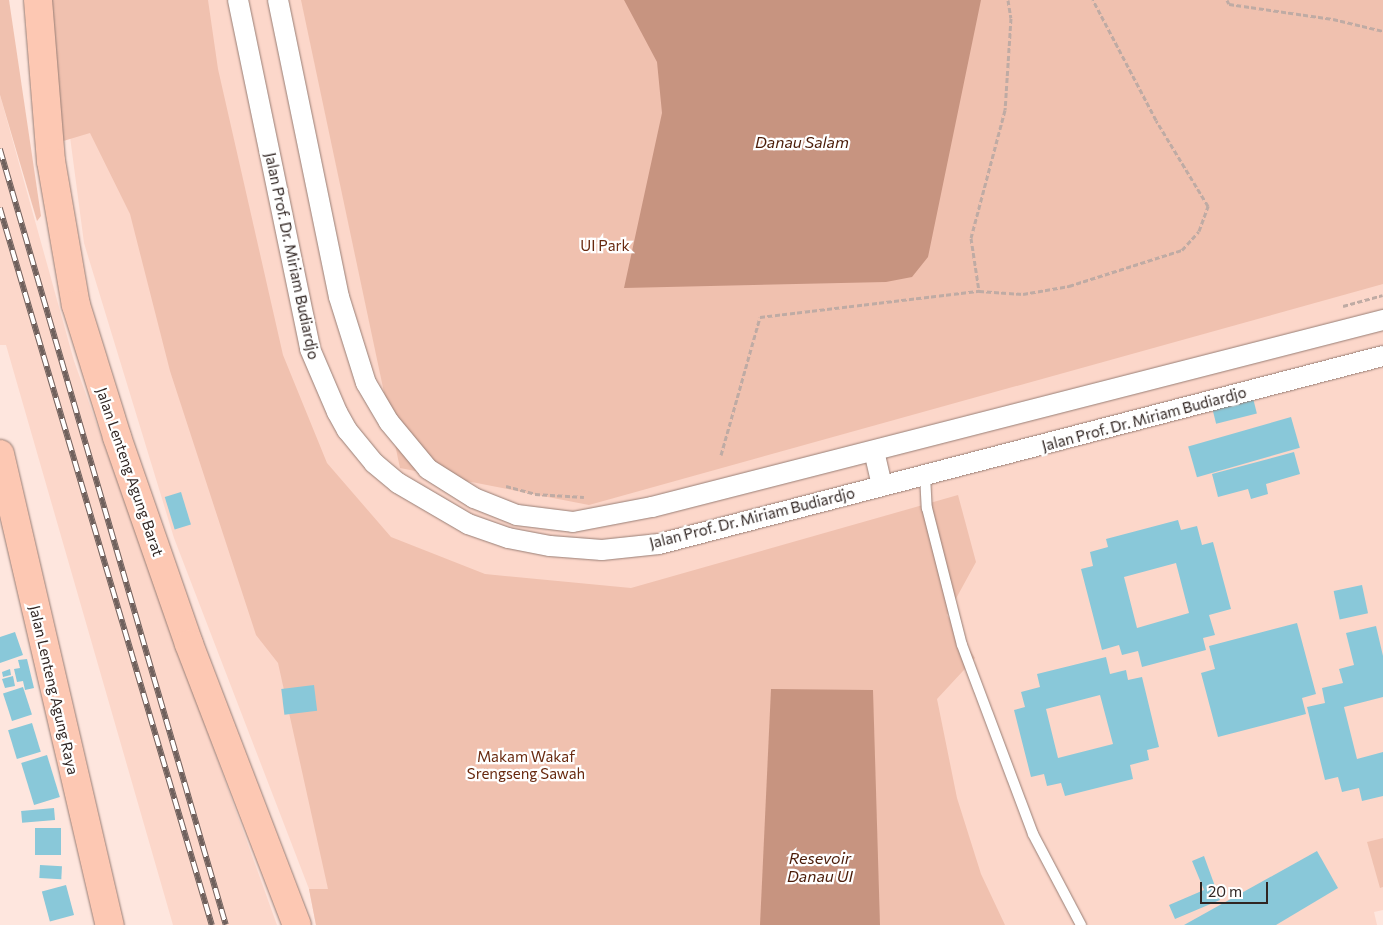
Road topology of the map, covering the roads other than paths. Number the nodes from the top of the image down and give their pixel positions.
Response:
1 (38, 0) edge
2 (238, 0) edge
3 (278, 0) edge
4 (1383, 320) edge
5 (1383, 356) edge
6 (874, 451) junction
7 (0, 454) edge
8 (925, 475) junction
9 (882, 486) junction
10 (4, 488) edge
11 (110, 925) edge
12 (297, 925) edge
13 (1081, 925) edge

1 - 12 main road, Jalan Lenteng Agung Barat
2 - 9 street, Jalan Prof. Dr. Miriam Budiardjo
3 - 6 street
4 - 6 street
5 - 8 street, Jalan Prof. Dr. Miriam Budiardjo
6 - 9 street
7 - 10 main road, Jalan Lenteng Agung Raya
8 - 9 street, Jalan Prof. Dr. Miriam Budiardjo
8 - 13 lane
10 - 11 main road, Jalan Lenteng Agung Raya

